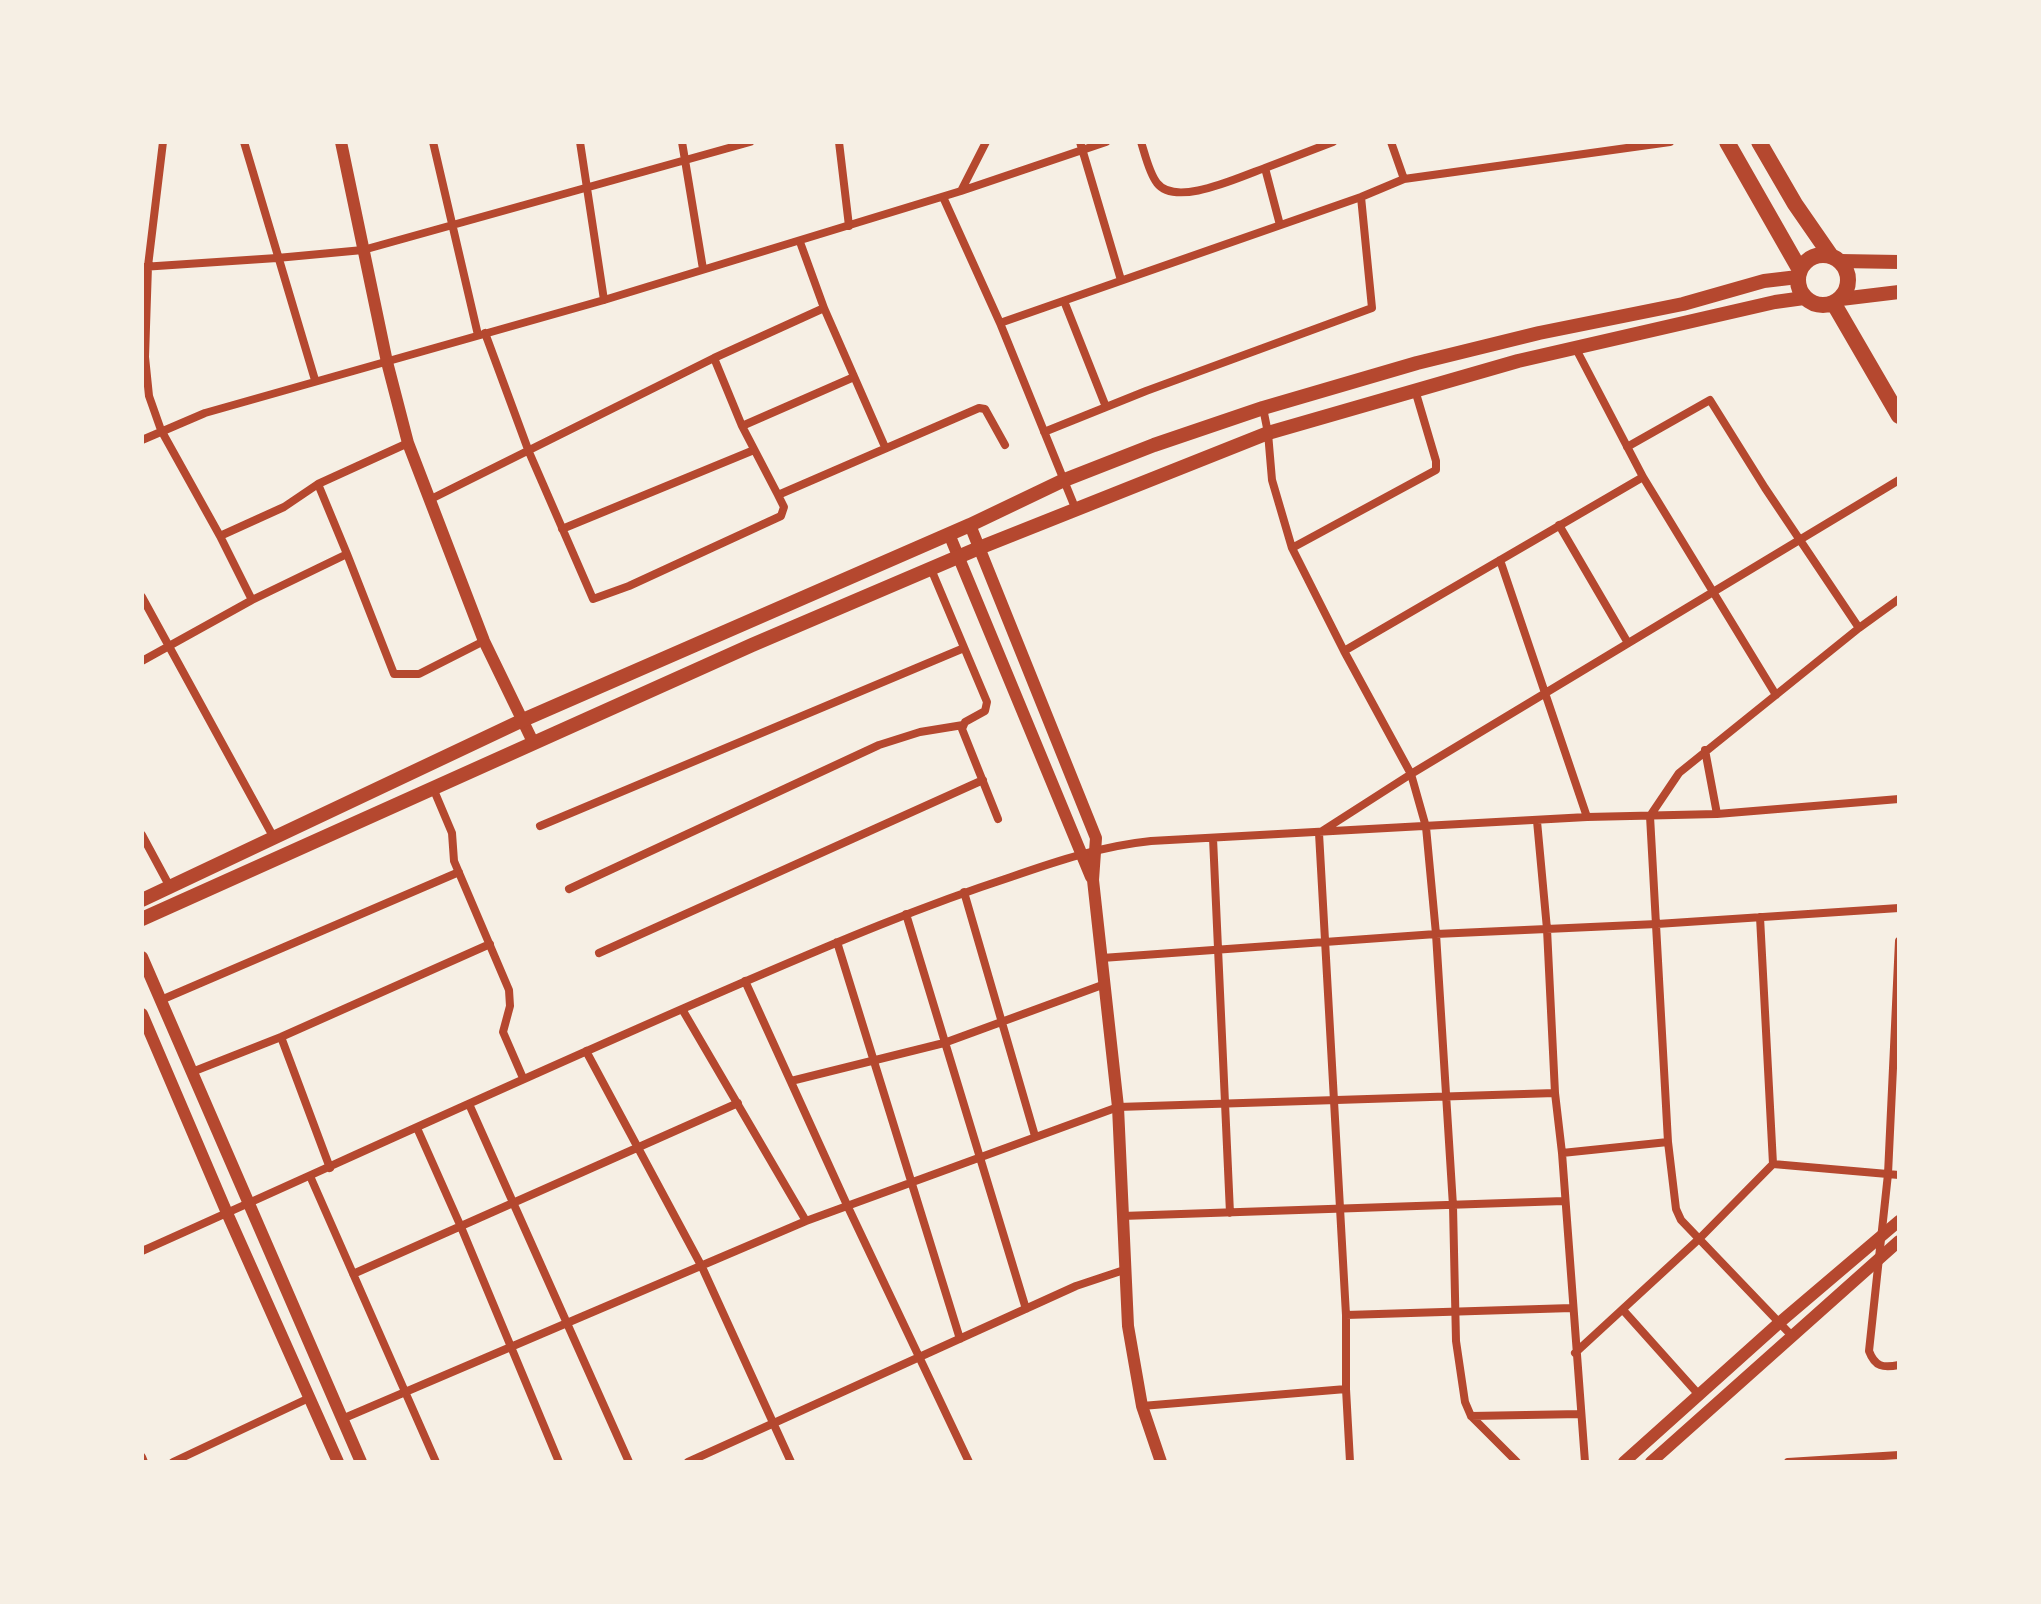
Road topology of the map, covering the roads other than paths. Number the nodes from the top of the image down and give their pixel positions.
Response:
1 (163, 142) edge
2 (244, 142) edge
3 (341, 142) edge
4 (433, 142) edge
5 (580, 142) edge
6 (682, 142) edge
7 (750, 142) edge
8 (839, 142) edge
9 (1106, 142) edge
10 (1141, 142) edge
11 (1333, 142) edge
12 (1391, 142) edge
13 (1670, 142) edge
14 (1727, 142) edge
15 (1759, 142) edge
16 (985, 143) edge
17 (1082, 146) edge
18 (684, 160) junction
19 (1265, 168) junction
20 (1404, 179) junction
21 (587, 187) junction
22 (961, 191) junction
23 (943, 197) junction
24 (1361, 197) junction
25 (451, 224) junction
26 (1280, 225) junction
27 (849, 226) junction
28 (800, 242) junction
29 (363, 250) junction
30 (277, 258) junction
31 (1836, 258) junction
32 (1899, 262) edge
33 (145, 266) edge
34 (703, 269) junction
35 (1799, 273) junction
36 (1121, 280) junction
37 (1899, 292) edge
38 (1804, 298) junction
39 (604, 300) junction
40 (1064, 301) junction
41 (1837, 301) junction
42 (824, 308) junction
43 (1000, 323) junction
44 (481, 334) junction
45 (1575, 347) junction
46 (714, 358) junction
47 (387, 362) junction
48 (854, 377) junction
49 (315, 380) junction
50 (1415, 389) junction
51 (1106, 407) junction
52 (1263, 408) junction
53 (1899, 416) edge
54 (742, 426) junction
55 (161, 430) junction
56 (1044, 432) junction
57 (1268, 433) junction
58 (142, 440) edge
59 (408, 443) junction
60 (1005, 445) dead end
61 (885, 447) junction
62 (1627, 447) junction
63 (754, 450) junction
64 (529, 452) junction
65 (1643, 477) junction
66 (1899, 480) edge
67 (1062, 481) junction
68 (318, 484) junction
69 (778, 495) junction
70 (429, 500) junction
71 (1076, 511) junction
72 (970, 525) junction
73 (1559, 525) junction
74 (562, 529) junction
75 (949, 534) junction
76 (220, 536) junction
77 (1800, 540) junction
78 (979, 548) junction
79 (1292, 548) junction
80 (347, 554) junction
81 (959, 557) junction
82 (1500, 560) junction
83 (931, 569) junction
84 (1713, 591) junction
85 (142, 597) edge
86 (1899, 599) edge
87 (252, 600) junction
88 (1859, 628) junction
89 (484, 641) junction
90 (1628, 643) junction
91 (169, 646) junction
92 (964, 648) junction
93 (1344, 651) junction
94 (142, 661) edge
95 (1546, 692) junction
96 (1776, 695) junction
97 (523, 720) junction
98 (963, 725) junction
99 (533, 742) junction
100 (1705, 750) junction
101 (1411, 774) junction
102 (983, 780) junction
103 (433, 786) junction
104 (1899, 799) edge
105 (1717, 814) junction
106 (1650, 816) junction
107 (1587, 817) junction
108 (998, 819) dead end
109 (1537, 821) junction
110 (540, 826) dead end
111 (1426, 827) junction
112 (1319, 833) junction
113 (142, 835) edge
114 (274, 838) junction
115 (1213, 838) junction
116 (1097, 849) junction
117 (1082, 853) junction
118 (459, 872) junction
119 (1093, 880) junction
120 (170, 887) junction
121 (569, 889) dead end
122 (964, 892) junction
123 (142, 900) edge
124 (1899, 908) edge
125 (906, 914) junction
126 (1760, 917) junction
127 (142, 919) edge
128 (1657, 924) junction
129 (1547, 929) junction
130 (1436, 934) junction
131 (1899, 941) edge
132 (837, 942) junction
133 (1325, 942) junction
134 (490, 944) junction
135 (1218, 950) junction
136 (599, 953) dead end
137 (142, 957) edge
138 (1102, 958) junction
139 (745, 981) junction
140 (1105, 984) junction
141 (161, 1000) junction
142 (682, 1009) junction
143 (142, 1014) edge
144 (1001, 1022) junction
145 (281, 1037) junction
146 (944, 1043) junction
147 (586, 1051) junction
148 (873, 1061) junction
149 (192, 1072) junction
150 (523, 1078) junction
151 (791, 1081) junction
152 (1555, 1093) junction
153 (1445, 1096) junction
154 (1335, 1099) junction
155 (738, 1103) junction
156 (1225, 1103) junction
157 (469, 1104) junction
158 (1118, 1107) junction
159 (417, 1128) junction
160 (1035, 1136) junction
161 (1668, 1142) junction
162 (639, 1147) junction
163 (1562, 1153) junction
164 (979, 1157) junction
165 (1773, 1164) junction
166 (330, 1168) junction
167 (1888, 1174) junction
168 (1899, 1175) edge
169 (310, 1176) junction
170 (910, 1181) junction
171 (1564, 1201) junction
172 (248, 1203) junction
173 (514, 1203) junction
174 (847, 1205) junction
175 (1453, 1206) junction
176 (1341, 1210) junction
177 (227, 1213) junction
178 (1230, 1213) junction
179 (1122, 1216) junction
180 (806, 1221) junction
181 (1899, 1221) edge
182 (461, 1227) junction
183 (1881, 1234) junction
184 (1700, 1238) junction
185 (1899, 1241) edge
186 (142, 1251) edge
187 (1879, 1258) junction
188 (702, 1267) junction
189 (1124, 1270) junction
190 (353, 1274) junction
191 (1572, 1308) junction
192 (1026, 1309) junction
193 (1623, 1310) junction
194 (1455, 1312) junction
195 (1346, 1315) junction
196 (1779, 1323) junction
197 (566, 1324) junction
198 (1793, 1337) junction
199 (960, 1339) junction
200 (510, 1347) junction
201 (1575, 1353) junction
202 (921, 1357) junction
203 (1899, 1365) edge
204 (1346, 1389) junction
205 (405, 1393) junction
206 (1700, 1396) junction
207 (309, 1398) junction
208 (1142, 1406) junction
209 (1581, 1414) junction
210 (1471, 1416) junction
211 (342, 1419) junction
212 (775, 1424) junction
213 (1899, 1455) edge
214 (173, 1462) edge
215 (338, 1462) edge
216 (361, 1462) edge
217 (436, 1462) edge
218 (559, 1462) edge
219 (629, 1462) edge
220 (688, 1462) edge
221 (791, 1462) edge
222 (969, 1462) edge
223 (1161, 1462) edge
224 (1350, 1462) edge
225 (1517, 1462) edge
226 (1585, 1462) edge
227 (1624, 1462) edge
228 (1651, 1462) edge
229 (1788, 1462) edge

1 - 33 street
2 - 30 street
3 - 29 street
4 - 25 street
5 - 21 street
6 - 18 street
7 - 18 street
8 - 27 street
9 - 17 street
10 - 19 street
11 - 19 street
12 - 20 street
13 - 20 street
14 - 35 main road
15 - 31 main road
16 - 22 street
17 - 22 street
17 - 36 street
18 - 21 street
18 - 34 street
19 - 26 street
20 - 24 street
21 - 25 street
21 - 39 street
22 - 23 street
23 - 27 street
23 - 43 street
24 - 26 street
24 - 51 street
25 - 29 street
25 - 44 street
26 - 36 street
27 - 28 street
28 - 34 street
28 - 42 street
29 - 30 street
29 - 47 street
30 - 33 street
30 - 49 street
31 - 32 main road
31 - 35 main road
31 - 41 main road
33 - 55 street
34 - 39 street
35 - 38 main road
35 - 52 main road
36 - 40 street
37 - 41 main road
38 - 41 main road
38 - 45 main road
39 - 44 street
40 - 43 street
40 - 51 street
41 - 53 main road
42 - 46 street
42 - 48 street
43 - 56 street
44 - 47 street
44 - 64 street
45 - 50 main road
45 - 62 street
46 - 54 street
46 - 64 street
47 - 49 street
47 - 59 street
48 - 54 street
48 - 61 street
49 - 55 street
50 - 57 main road
50 - 79 street
51 - 56 street
52 - 57 street
52 - 67 main road
54 - 63 street
55 - 58 street
55 - 76 street
56 - 67 street
57 - 71 main road
57 - 79 street
59 - 68 street
59 - 70 street
60 - 61 street
61 - 69 street
62 - 65 street
62 - 77 street
63 - 69 street
63 - 74 street
64 - 70 street
64 - 74 street
65 - 73 street
65 - 84 street
66 - 77 street
67 - 71 street
67 - 72 main road
68 - 76 street
68 - 80 street
69 - 74 street
70 - 89 street
71 - 78 main road
72 - 75 main road
72 - 78 street
73 - 82 street
73 - 90 street
75 - 81 street
75 - 97 main road
76 - 87 street
77 - 84 street
77 - 88 street
78 - 81 main road
78 - 116 street
79 - 93 street
80 - 87 street
80 - 89 street
81 - 83 main road
81 - 117 street
82 - 93 street
82 - 95 street
83 - 92 street
83 - 99 main road
84 - 90 street
84 - 96 street
85 - 91 street
86 - 88 street
87 - 91 street
88 - 96 street
89 - 97 street
90 - 95 street
91 - 94 street
91 - 114 street
92 - 98 street
92 - 110 street
93 - 101 street
95 - 101 street
95 - 107 street
96 - 100 street
97 - 99 street
97 - 114 main road
98 - 102 street
98 - 121 street
99 - 103 main road
100 - 105 street
100 - 106 street
101 - 111 street
101 - 112 street
102 - 108 street
102 - 136 street
103 - 118 street
103 - 127 main road
104 - 105 street
105 - 106 street
106 - 107 street
106 - 128 street
107 - 109 street
109 - 111 street
109 - 129 street
111 - 112 street
111 - 130 street
112 - 115 street
112 - 133 street
113 - 120 street
114 - 120 main road
115 - 116 street
115 - 135 street
116 - 117 street
116 - 119 street
117 - 119 street
117 - 122 street
118 - 134 street
118 - 141 street
119 - 138 street
120 - 123 main road
122 - 125 street
122 - 144 street
124 - 126 street
125 - 132 street
125 - 146 street
126 - 128 street
126 - 165 street
128 - 129 street
128 - 161 street
129 - 130 street
129 - 152 street
130 - 133 street
130 - 153 street
131 - 167 street
132 - 139 street
132 - 148 street
133 - 135 street
133 - 154 street
134 - 145 street
134 - 150 street
135 - 138 street
135 - 156 street
137 - 141 street
138 - 140 street
139 - 142 street
139 - 151 street
140 - 144 street
140 - 158 street
141 - 149 street
142 - 147 street
142 - 155 street
143 - 177 street
144 - 146 street
144 - 160 street
145 - 149 street
145 - 166 street
146 - 148 street
146 - 164 street
147 - 150 street
147 - 162 street
148 - 151 street
148 - 170 street
149 - 172 street
150 - 157 street
151 - 174 street
152 - 153 street
152 - 163 street
153 - 154 street
153 - 175 street
154 - 156 street
154 - 176 street
155 - 162 street
155 - 180 street
156 - 158 street
156 - 178 street
157 - 159 street
157 - 173 street
158 - 160 street
158 - 179 street
159 - 166 street
159 - 182 street
160 - 164 street
161 - 163 street
161 - 184 street
162 - 173 street
162 - 188 street
163 - 171 street
164 - 170 street
164 - 192 street
165 - 167 street
165 - 184 street
166 - 169 street
167 - 168 street
167 - 183 street
169 - 172 street
169 - 190 street
170 - 174 street
170 - 199 street
171 - 175 street
171 - 191 street
172 - 177 street
172 - 211 street
173 - 182 street
173 - 197 street
174 - 180 street
174 - 202 street
175 - 176 street
175 - 194 street
176 - 178 street
176 - 195 street
177 - 186 street
177 - 207 street
178 - 179 street
179 - 189 street
180 - 188 street
181 - 183 street
182 - 190 street
182 - 200 street
183 - 187 street
183 - 196 street
184 - 193 street
184 - 196 street
185 - 187 street
187 - 198 street
187 - 203 street
188 - 197 street
188 - 212 street
189 - 192 street
189 - 208 street
190 - 205 street
191 - 194 street
191 - 201 street
192 - 199 street
193 - 201 street
193 - 206 street
194 - 195 street
194 - 210 street
195 - 204 street
196 - 198 street
196 - 206 street
197 - 200 street
197 - 219 street
198 - 228 street
199 - 202 street
200 - 205 street
200 - 218 street
201 - 209 street
202 - 212 street
202 - 222 street
204 - 208 street
204 - 224 street
205 - 211 street
205 - 217 street
206 - 227 street
207 - 214 street
207 - 215 street
208 - 223 street
209 - 210 street
209 - 226 street
210 - 225 street
211 - 216 street
212 - 220 street
212 - 221 street
213 - 229 street

